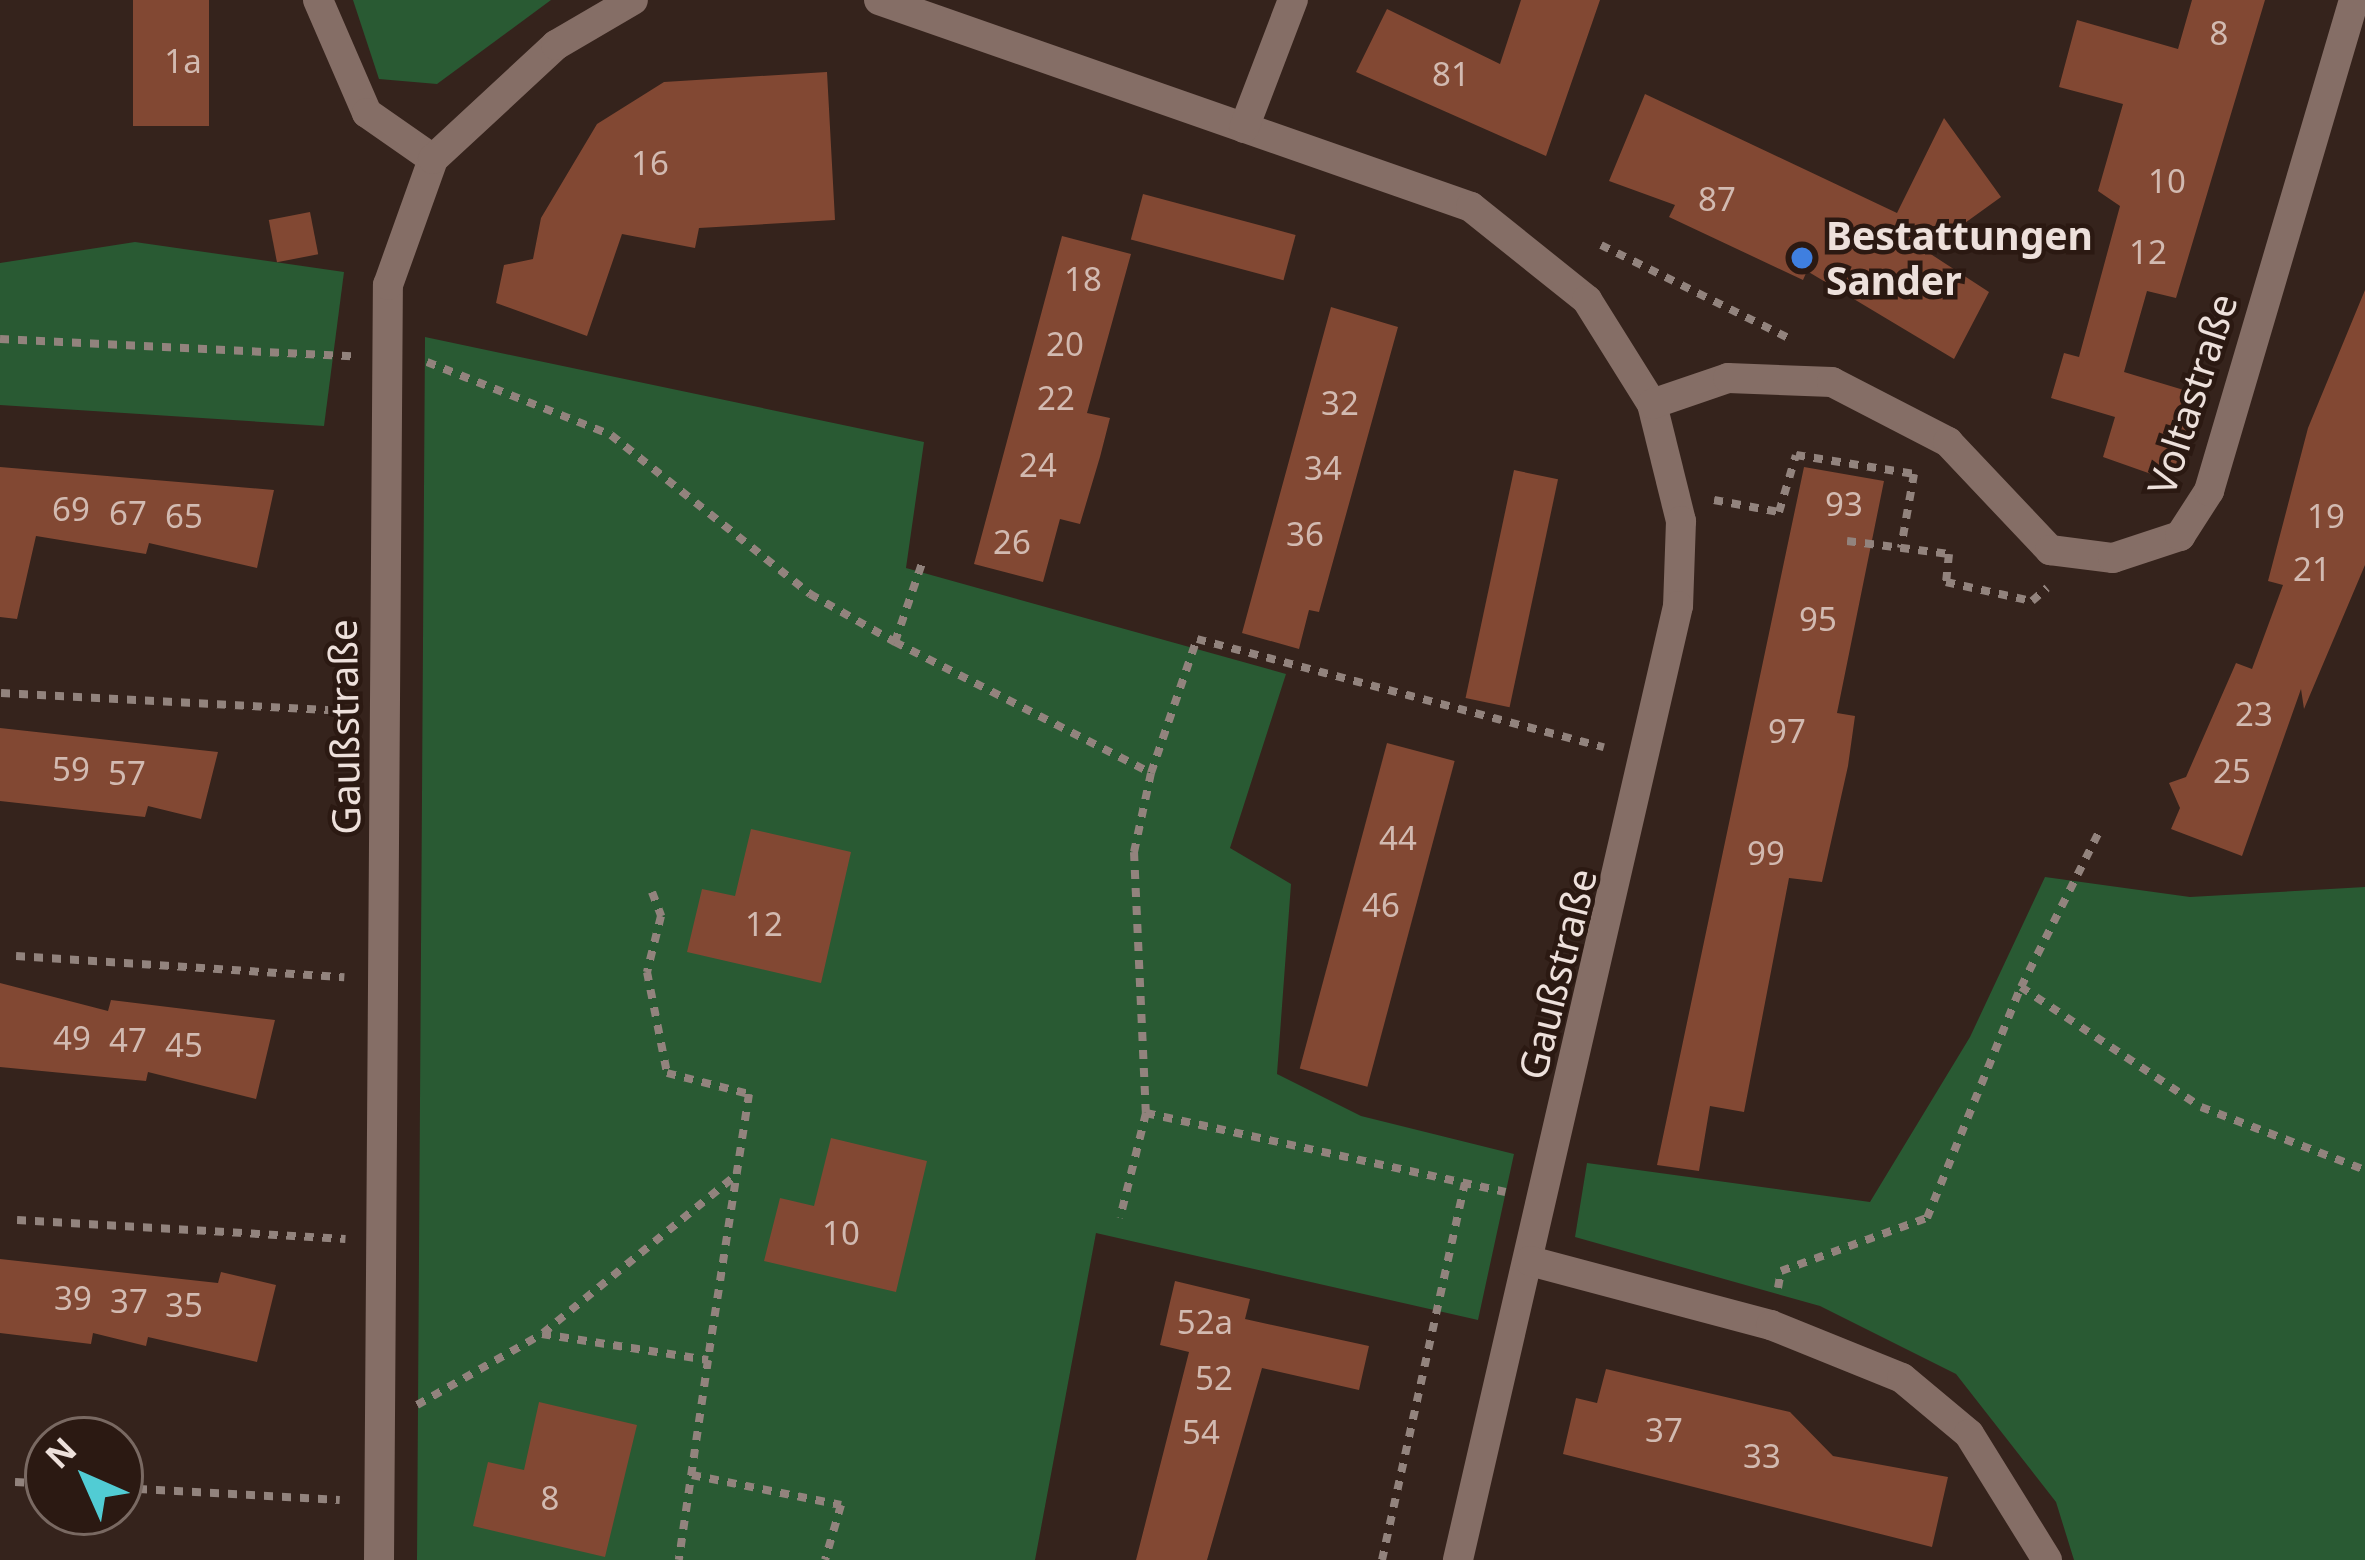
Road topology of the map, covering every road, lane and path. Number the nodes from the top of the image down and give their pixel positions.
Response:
1 (318, 0) edge
2 (633, 0) edge
3 (879, 0) edge
4 (1293, 0) edge
5 (2354, 0) edge
6 (1244, 128) junction
7 (434, 159) junction
8 (1601, 244) dead end
9 (0, 339) edge
10 (1811, 349) dead end
11 (380, 358) junction
12 (1652, 404) junction
13 (1677, 494) junction
14 (1847, 541) dead end
15 (1901, 548) junction
16 (922, 563) dead end
17 (2074, 587) dead end
18 (895, 642) junction
19 (1, 693) edge
20 (381, 713) junction
21 (1649, 759) junction
22 (1151, 773) junction
23 (2100, 830) dead end
24 (652, 892) dead end
25 (16, 956) dead end
26 (388, 980) junction
27 (2021, 987) junction
28 (1146, 1113) junction
29 (2365, 1170) edge
30 (737, 1174) junction
31 (1465, 1183) junction
32 (1541, 1199) junction
33 (1120, 1218) dead end
34 (17, 1220) dead end
35 (377, 1240) junction
36 (1530, 1261) junction
37 (1772, 1325) junction
38 (542, 1334) junction
39 (708, 1360) junction
40 (377, 1428) junction
41 (692, 1475) junction
42 (15, 1482) dead end
43 (24, 1483) edge
44 (144, 1489) edge
45 (378, 1502) junction
46 (379, 1560) edge
47 (679, 1560) edge
48 (825, 1560) edge
49 (1382, 1560) edge
50 (1458, 1560) edge
51 (2047, 1560) edge

1 - 7 street
2 - 7 street, Gaußstraße
3 - 6 street, Gaußstraße
4 - 6 street
5 - 12 street, Voltastraße
6 - 12 street, Gaußstraße
7 - 11 street, Gaußstraße
8 - 10 path
9 - 11 path
11 - 18 path
11 - 20 street, Gaußstraße
12 - 13 street, Gaußstraße
13 - 15 path
13 - 21 street, Gaußstraße
14 - 15 path
15 - 17 path
16 - 18 path
18 - 22 path
19 - 20 path
20 - 26 street, Gaußstraße
21 - 22 path
21 - 32 street, Gaußstraße
22 - 28 path
23 - 27 path
24 - 30 path
25 - 26 path
26 - 35 street, Gaußstraße
27 - 29 path
27 - 37 path
28 - 31 path
28 - 33 path
30 - 38 path
30 - 39 path
31 - 32 path
31 - 49 path
32 - 36 street, Gaußstraße
34 - 35 path
35 - 40 street, Gaußstraße
36 - 37 street
36 - 50 street, Gaußstraße
37 - 51 street
38 - 39 path
38 - 40 path
39 - 41 path
40 - 45 street, Gaußstraße
41 - 47 path
41 - 48 path
42 - 43 path
44 - 45 path
45 - 46 street, Gaußstraße

